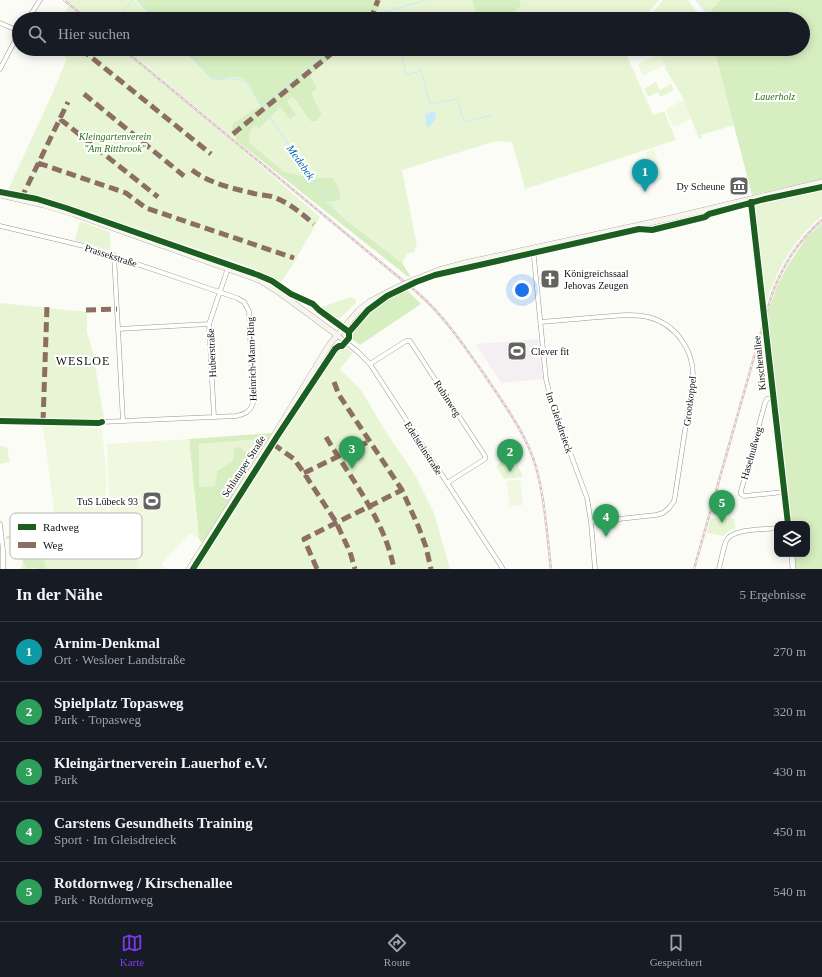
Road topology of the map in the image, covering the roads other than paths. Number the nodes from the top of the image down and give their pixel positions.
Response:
1 (40, 0) edge
2 (32, 12) edge
3 (0, 23) edge
4 (12, 29) edge
5 (12, 46) edge
6 (0, 69) edge
7 (822, 182) edge
8 (0, 195) edge
9 (751, 199) junction
10 (0, 226) edge
11 (533, 248) junction
12 (114, 255) junction
13 (228, 268) junction
14 (219, 292) junction
15 (540, 322) junction
16 (209, 324) junction
17 (118, 329) junction
18 (337, 335) junction
19 (370, 364) junction
20 (773, 398) junction
21 (214, 417) junction
22 (123, 421) junction
23 (102, 422) dead end
24 (447, 483) junction
25 (784, 492) junction
26 (788, 521) edge
27 (591, 522) junction
28 (0, 524) edge
29 (774, 528) edge
30 (792, 557) edge
31 (3, 569) edge
32 (189, 569) edge
33 (503, 569) edge
34 (595, 569) edge
35 (719, 569) edge
36 (793, 569) edge

1 - 2 street
3 - 4 street
5 - 6 street
7 - 9 main road, Schlutuper Straße
8 - 13 main road
9 - 11 main road, Schlutuper Straße
9 - 20 street, Kirschenallee
10 - 12 street, Prassekstraße
11 - 15 street, Im Gleisdreieck
11 - 18 main road, Schlutuper Straße, bridge
12 - 14 street, Prassekstraße
12 - 17 street
13 - 14 street, Huberstraße
13 - 18 main road
14 - 16 street, Huberstraße
14 - 21 street, Heinrich-Mann-Ring
15 - 27 street, Im Gleisdreieck
15 - 27 street, Grootkoppel
16 - 17 street
16 - 21 street, Huberstraße
17 - 22 street
18 - 19 street, Edelsteinstraße
18 - 32 main road, Schlutuper Straße
19 - 24 street, Edelsteinstraße
19 - 24 street, Rubinweg
20 - 25 street, Kirschenallee
20 - 25 street, Haselnußweg
21 - 22 street, Heinrich-Mann-Ring
22 - 23 street, Heinrich-Mann-Ring
24 - 33 street, Edelsteinstraße
25 - 26 street, Kirschenallee
27 - 34 street, Im Gleisdreieck
28 - 31 street
29 - 35 street
30 - 36 street

